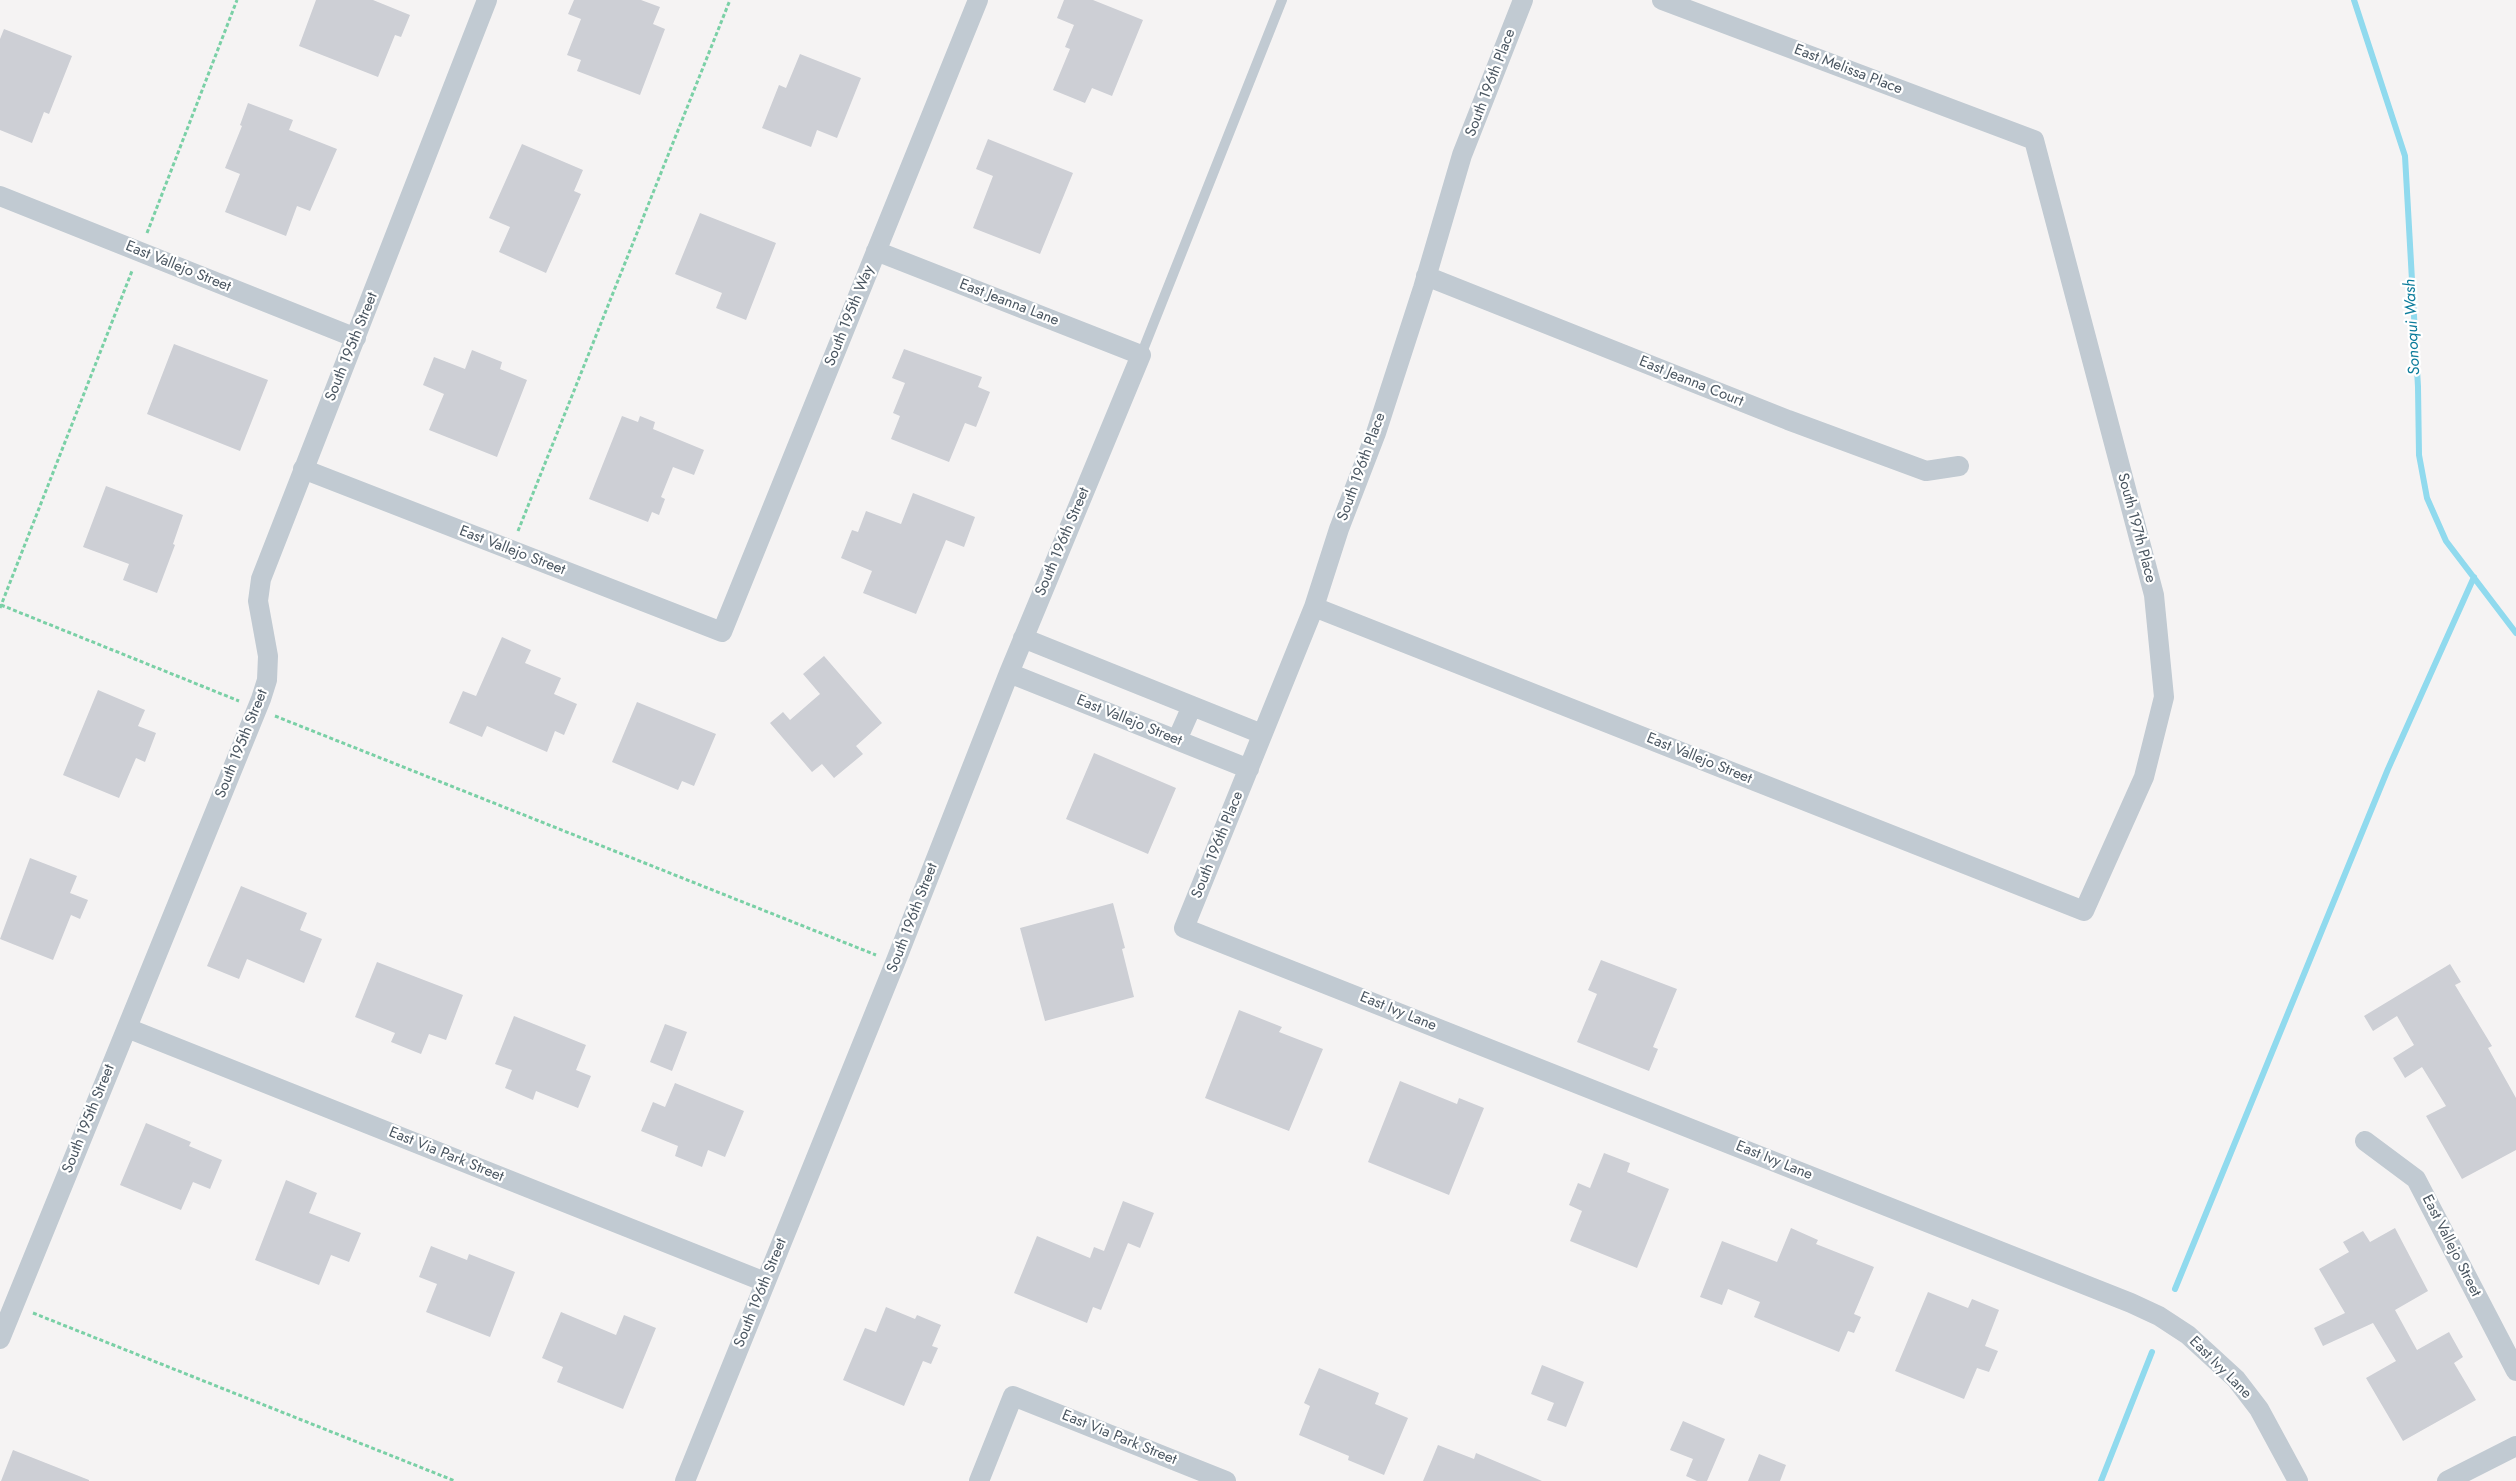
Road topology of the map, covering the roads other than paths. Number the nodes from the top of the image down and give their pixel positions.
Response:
1 (487, 0) edge
2 (978, 0) edge
3 (1282, 0) edge
4 (1523, 0) edge
5 (1662, 0) edge
6 (2034, 140) joint
7 (0, 196) edge
8 (876, 251) junction
9 (1426, 276) junction
10 (356, 338) junction
11 (1141, 355) junction
12 (1959, 466) dead end
13 (303, 469) junction
14 (1314, 607) junction
15 (722, 632) joint
16 (1023, 638) junction
17 (1008, 673) junction
18 (1192, 706) junction
19 (1262, 734) junction
20 (1177, 740) junction
21 (1249, 769) junction
22 (2084, 911) joint
23 (1184, 928) joint
24 (127, 1028) junction
25 (2364, 1141) dead end
26 (766, 1282) junction
27 (0, 1339) edge
28 (2516, 1371) edge
29 (2516, 1446) edge
30 (685, 1481) edge
31 (979, 1481) edge
32 (1226, 1481) edge
33 (2298, 1481) edge
34 (2447, 1481) edge

1 - 10 street, South 195th Street
2 - 8 street, South 195th Way
3 - 11 lane
4 - 9 street, South 196th Place
5 - 6 street, East Melissa Place
6 - 22 street, South 197th Place
7 - 10 street, East Vallejo Street
8 - 11 street, East Jeanna Lane
8 - 15 street, South 195th Way
9 - 12 street, East Jeanna Court
9 - 14 street, South 196th Place
10 - 13 street, South 195th Street
11 - 16 street, South 196th Street
13 - 15 street, East Vallejo Street
13 - 24 street, South 195th Street
14 - 19 street, South 196th Place
14 - 22 street, East Vallejo Street
16 - 17 street, South 196th Street
16 - 18 street
17 - 20 street, East Vallejo Street
17 - 26 street, South 196th Street
18 - 19 street
18 - 20 street
19 - 21 street, South 196th Place
20 - 21 street, East Vallejo Street
21 - 23 street, South 196th Place
23 - 33 street, East Ivy Lane
24 - 26 street, East Via Park Street
24 - 27 street, South 195th Street
25 - 28 street, East Vallejo Street
26 - 30 street, South 196th Street
29 - 34 street
31 - 32 street, East Via Park Street

